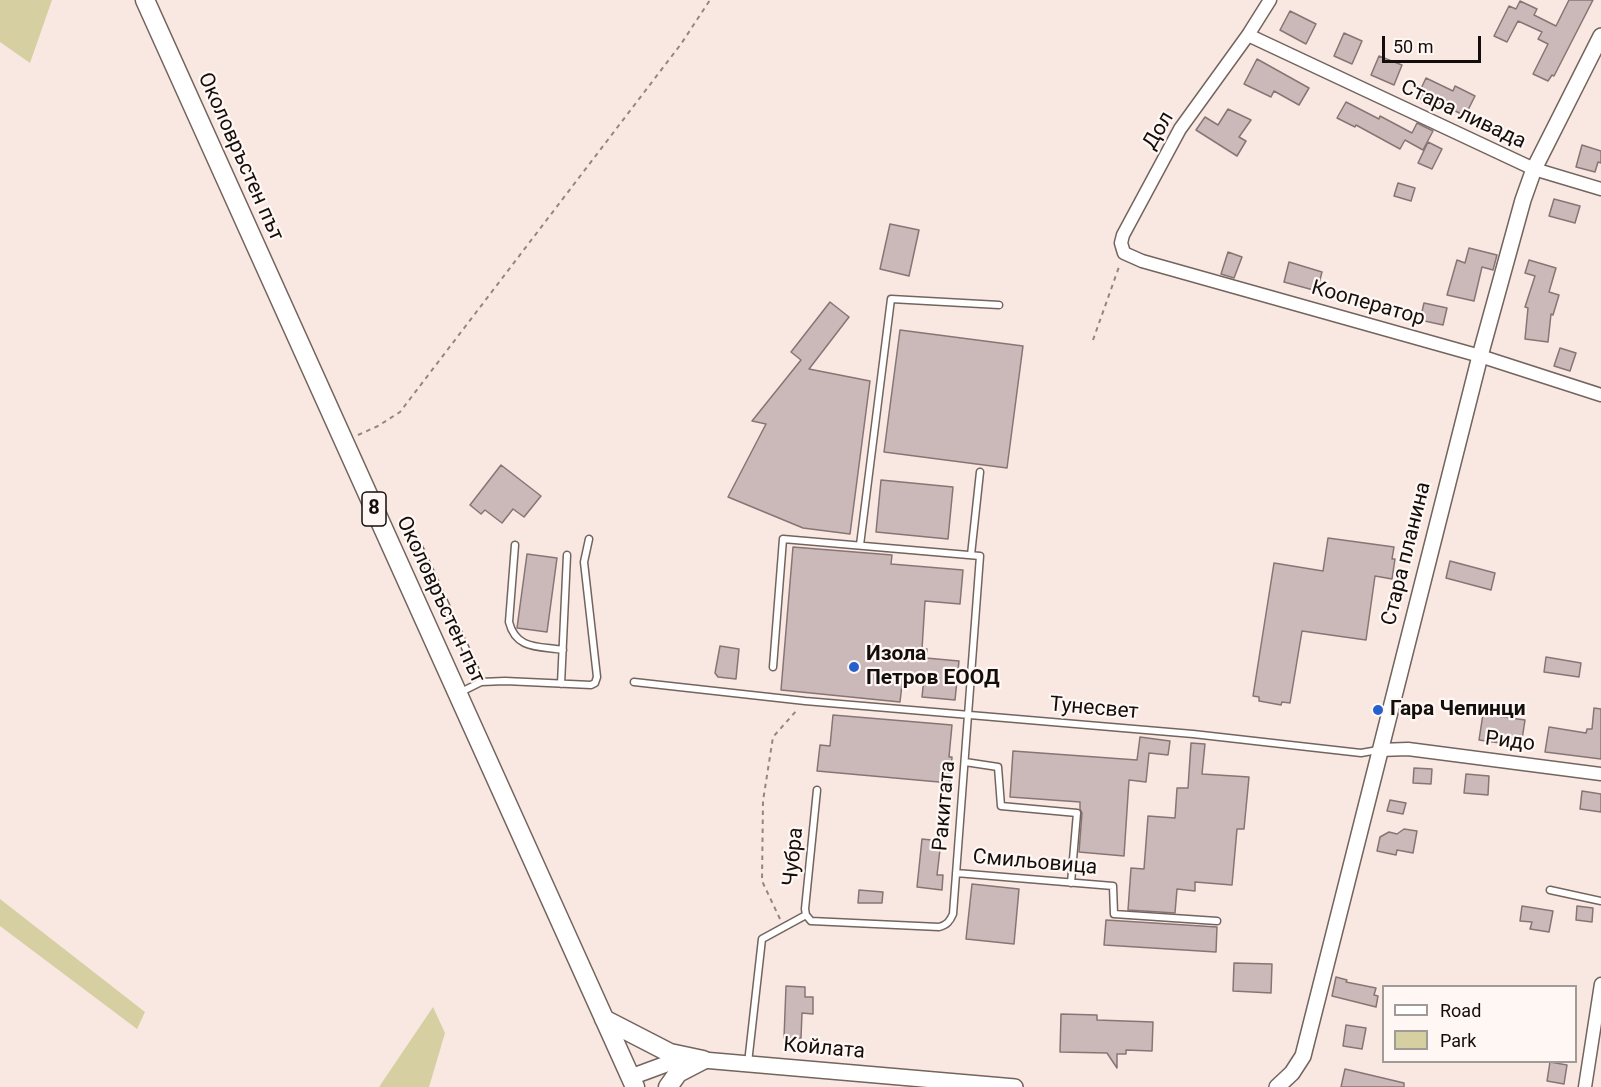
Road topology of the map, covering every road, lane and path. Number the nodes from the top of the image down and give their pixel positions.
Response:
1 (145, 0) edge
2 (710, 0) edge
3 (1270, 0) edge
4 (1248, 35) junction
5 (1601, 36) edge
6 (1534, 169) junction
7 (1601, 189) edge
8 (1124, 253) junction
9 (999, 305) dead end
10 (1093, 340) dead end
11 (1480, 356) junction
12 (1601, 395) edge
13 (343, 441) junction
14 (980, 472) dead end
15 (589, 539) dead end
16 (417, 545) dead end
17 (515, 545) dead end
18 (860, 545) junction
19 (567, 555) dead end
20 (971, 555) junction
21 (563, 650) junction
22 (773, 667) dead end
23 (481, 682) junction
24 (634, 682) dead end
25 (561, 684) junction
26 (458, 693) junction
27 (805, 701) junction
28 (969, 715) junction
29 (1379, 750) junction
30 (965, 762) junction
31 (1601, 774) edge
32 (817, 790) dead end
33 (956, 873) junction
34 (1071, 882) junction
35 (1550, 890) dead end
36 (1601, 900) edge
37 (807, 915) junction
38 (1217, 921) dead end
39 (816, 922) joint
40 (784, 928) junction
41 (1601, 984) edge
42 (604, 1019) junction
43 (703, 1060) junction
44 (748, 1064) junction
45 (633, 1082) edge
46 (889, 1082) edge
47 (668, 1087) edge
48 (1016, 1087) edge
49 (1277, 1087) edge
50 (1585, 1087) edge

1 - 13 main road, Околовръстен път / 8
2 - 13 path
3 - 4 street, Дол
4 - 6 street, Стара ливада
4 - 8 street, Дол
5 - 6 street, Стара планина
6 - 7 street, Стара ливада
6 - 11 street, Стара планина
8 - 10 path
8 - 11 street, Кооператор
9 - 18 lane
11 - 12 street, Кооператор
11 - 29 street, Стара планина
13 - 26 main road, Околовръстен път / 8
14 - 20 lane
15 - 25 lane
16 - 23 lane
17 - 21 lane
18 - 20 lane
18 - 22 lane
19 - 21 lane
20 - 28 lane, Ракитата
21 - 25 lane
23 - 25 lane
23 - 26 lane
24 - 27 lane, Тунесвет
26 - 42 main road, Околовръстен път / 8
27 - 28 lane, Тунесвет
27 - 40 path
28 - 29 lane, Тунесвет
28 - 30 lane, Ракитата
29 - 31 street, Ридо
29 - 49 street, Стара планина
30 - 33 lane, Ракитата
30 - 34 lane
32 - 37 lane, Чубра
33 - 34 lane, Смильовица
33 - 39 lane, Ракитата
34 - 38 lane, Смильовица
35 - 36 lane
37 - 39 lane, Чубра
37 - 40 lane
40 - 44 lane
41 - 50 street
42 - 43 main road
42 - 45 main road, Околовръстен път / 8
43 - 44 street, Койлата
43 - 45 street, Койлата
43 - 47 main road
44 - 46 street, Койлата
46 - 48 street, Койлата

